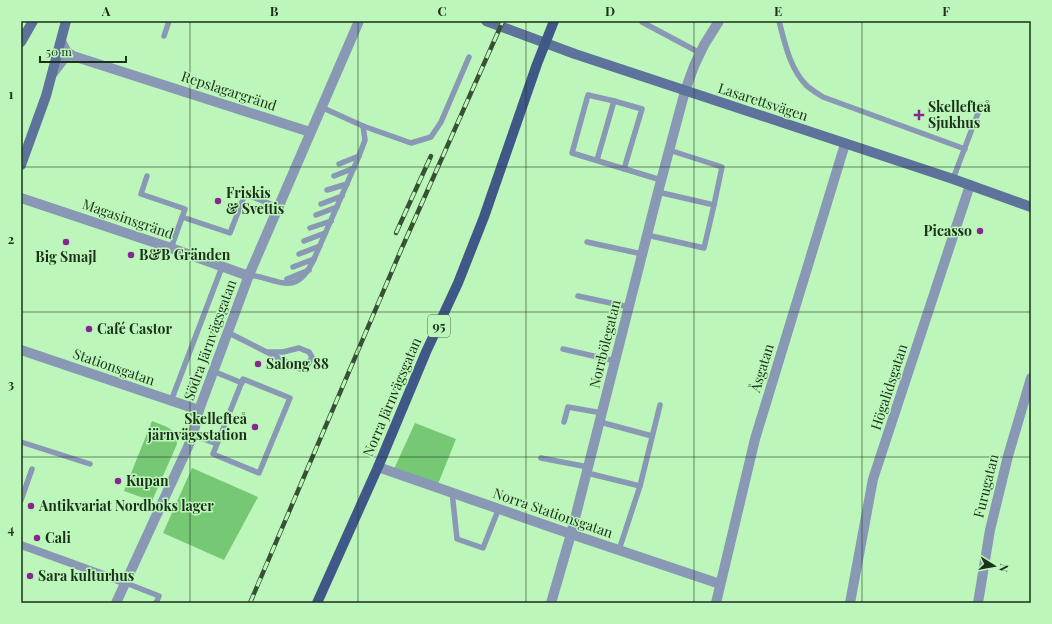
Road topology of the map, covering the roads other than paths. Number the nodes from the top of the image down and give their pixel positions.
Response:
1 (34, 21) edge
2 (66, 21) edge
3 (169, 21) edge
4 (359, 21) edge
5 (486, 21) edge
6 (554, 21) edge
7 (642, 21) edge
8 (719, 21) edge
9 (779, 21) edge
10 (164, 36) dead end
11 (60, 41) junction
12 (21, 42) edge
13 (546, 43) junction
14 (700, 53) junction
15 (70, 55) junction
16 (469, 57) dead end
17 (52, 74) junction
18 (685, 91) junction
19 (614, 101) junction
20 (981, 105) dead end
21 (321, 107) junction
22 (363, 126) junction
23 (310, 132) junction
24 (845, 144) junction
25 (965, 149) junction
26 (669, 150) junction
27 (359, 156) junction
28 (597, 160) junction
29 (22, 162) edge
30 (339, 164) dead end
31 (354, 168) junction
32 (624, 169) junction
33 (147, 176) dead end
34 (334, 176) dead end
35 (954, 179) junction
36 (661, 180) junction
37 (347, 184) junction
38 (970, 185) junction
39 (327, 190) dead end
40 (658, 192) junction
41 (342, 196) junction
42 (21, 198) edge
43 (321, 204) dead end
44 (714, 205) junction
45 (278, 207) junction
46 (337, 207) junction
47 (1031, 207) edge
48 (316, 215) dead end
49 (182, 217) junction
50 (331, 221) junction
51 (310, 228) dead end
52 (325, 233) junction
53 (647, 235) junction
54 (304, 241) dead end
55 (587, 242) dead end
56 (320, 246) junction
57 (171, 248) junction
58 (299, 254) dead end
59 (642, 254) junction
60 (314, 259) junction
61 (222, 266) junction
62 (293, 267) dead end
63 (309, 270) junction
64 (249, 275) junction
65 (287, 279) dead end
66 (578, 296) dead end
67 (629, 308) junction
68 (227, 332) junction
69 (563, 349) dead end
70 (21, 350) edge
71 (268, 352) junction
72 (615, 361) junction
73 (213, 371) junction
74 (1031, 378) edge
75 (242, 383) junction
76 (171, 401) junction
77 (660, 404) dead end
78 (199, 410) junction
79 (601, 417) junction
80 (564, 422) dead end
81 (193, 435) junction
82 (652, 436) junction
83 (21, 442) edge
84 (217, 444) junction
85 (541, 458) dead end
86 (90, 464) dead end
87 (378, 466) junction
88 (32, 469) dead end
89 (588, 470) junction
90 (640, 486) junction
91 (452, 492) junction
92 (21, 500) edge
93 (499, 508) junction
94 (571, 534) junction
95 (21, 545) edge
96 (619, 550) junction
97 (126, 582) junction
98 (720, 584) junction
99 (116, 603) edge
100 (156, 603) edge
101 (317, 603) edge
102 (551, 603) edge
103 (716, 603) edge
104 (850, 603) edge
105 (978, 603) edge

1 - 12 main road
2 - 11 main road
3 - 10 lane
4 - 21 street, Södra Järnvägsgatan
5 - 13 main road, Lasarettsvägen
6 - 13 main road, 95
7 - 14 lane
8 - 14 street, Norrbölegatan
9 - 25 lane
11 - 15 street
11 - 17 main road
13 - 18 main road, Lasarettsvägen
13 - 87 main road, Norra Järnvägsgatan / 95
14 - 18 street, Norrbölegatan
15 - 17 street
15 - 23 street, Repslagargränd
16 - 22 lane
17 - 29 main road
18 - 24 main road, Lasarettsvägen
18 - 26 street, Norrbölegatan
19 - 28 lane
19 - 28 lane
19 - 32 lane
20 - 25 lane
21 - 22 lane
21 - 23 street, Södra Järnvägsgatan
22 - 27 lane
23 - 45 street, Södra Järnvägsgatan
24 - 35 main road, Lasarettsvägen
24 - 98 street, Åsgatan
25 - 35 lane
26 - 36 street, Norrbölegatan
26 - 44 lane
27 - 30 lane
27 - 31 lane
28 - 32 lane
31 - 34 lane
31 - 37 lane
32 - 36 lane
33 - 49 lane
35 - 38 main road, Lasarettsvägen
36 - 40 street, Norrbölegatan
37 - 39 lane
37 - 41 lane
38 - 47 main road, Lasarettsvägen
38 - 104 street, Högalidsgatan
40 - 44 lane
40 - 53 street, Norrbölegatan
41 - 43 lane
41 - 46 lane
42 - 57 street, Magasinsgränd
44 - 53 lane
45 - 49 lane
45 - 64 street, Södra Järnvägsgatan
46 - 48 lane
46 - 50 lane
49 - 57 lane
50 - 51 lane
50 - 52 lane
52 - 54 lane
52 - 56 lane
53 - 59 street, Norrbölegatan
55 - 59 lane
56 - 58 lane
56 - 60 lane
57 - 61 street, Magasinsgränd
59 - 67 street, Norrbölegatan
60 - 62 lane
60 - 63 lane
61 - 64 street, Magasinsgränd
61 - 76 lane
63 - 64 lane
63 - 65 lane
64 - 68 street, Södra Järnvägsgatan
66 - 67 lane
67 - 72 street, Norrbölegatan
68 - 71 lane
68 - 73 street, Södra Järnvägsgatan
69 - 72 lane
70 - 76 street, Stationsgatan
71 - 71 lane
72 - 79 street, Norrbölegatan
73 - 75 lane
73 - 78 street, Södra Järnvägsgatan
74 - 105 street, Furugatan
75 - 84 lane
75 - 84 lane
76 - 78 street, Stationsgatan
77 - 82 lane
78 - 81 street, Södra Järnvägsgatan
79 - 80 lane
79 - 82 lane
79 - 89 street, Norrbölegatan
81 - 84 lane
81 - 97 street, Södra Järnvägsgatan
82 - 90 lane
83 - 86 lane
85 - 89 lane
87 - 91 street, Norra Stationsgatan
87 - 101 main road, Norra Järnvägsgatan / 95
88 - 92 lane
89 - 90 lane
89 - 94 street, Norrbölegatan
90 - 96 lane
91 - 93 street, Norra Stationsgatan
91 - 93 lane
93 - 94 street, Norra Stationsgatan
94 - 96 street, Norra Stationsgatan
94 - 102 street, Norrbölegatan
95 - 97 street
96 - 98 street, Norra Stationsgatan
97 - 99 street, Södra Järnvägsgatan
97 - 100 lane
98 - 103 street, Åsgatan

